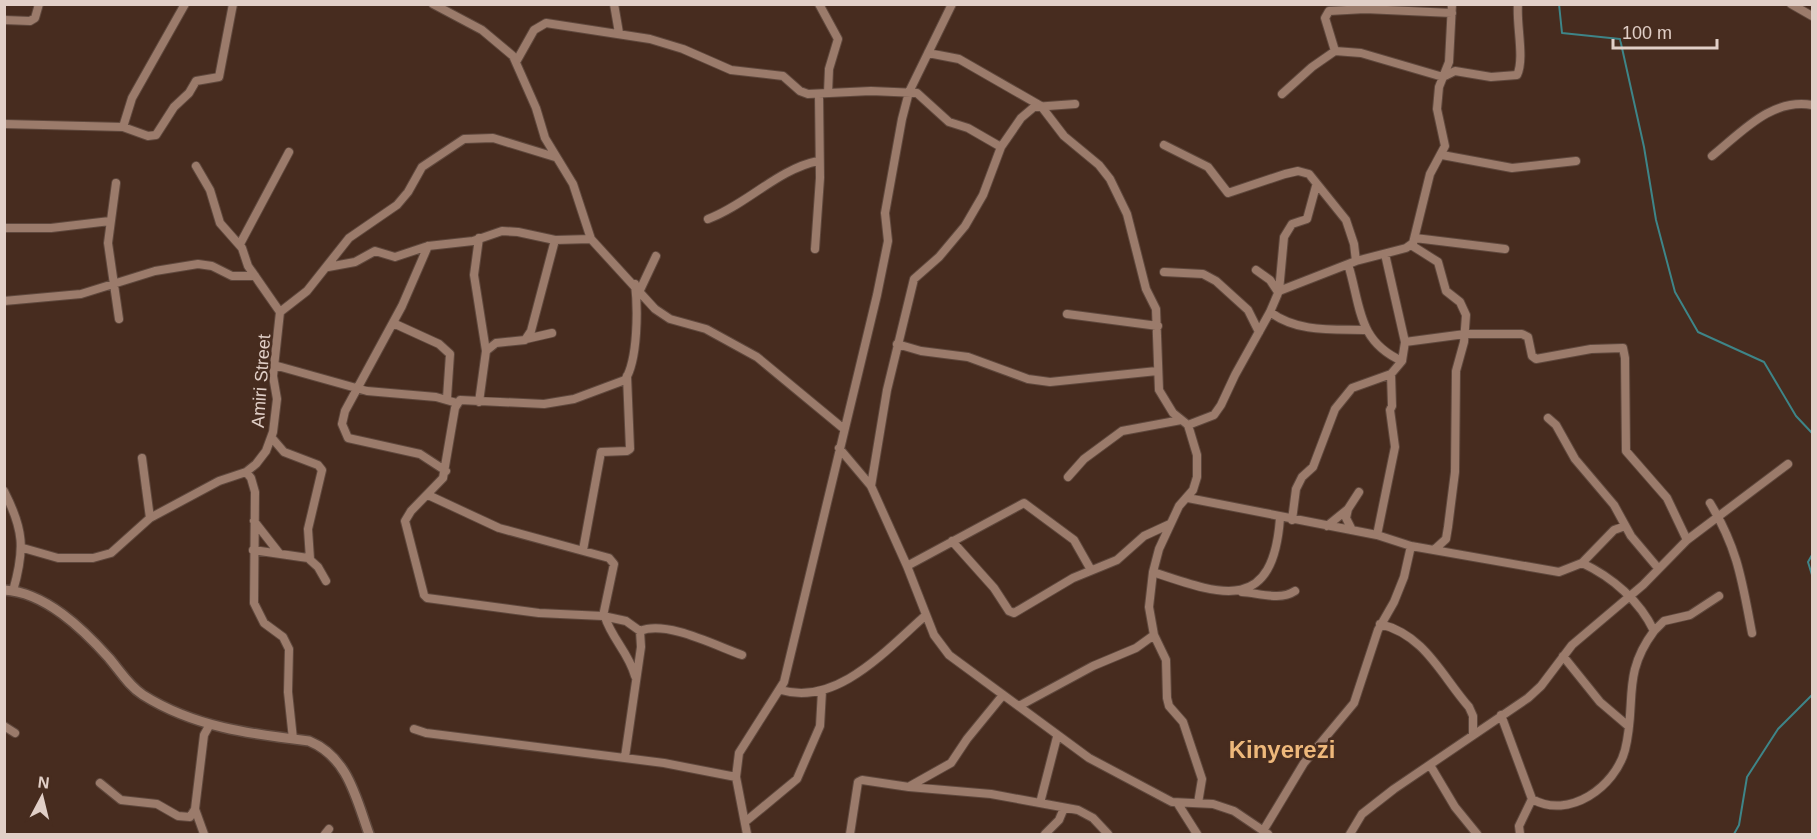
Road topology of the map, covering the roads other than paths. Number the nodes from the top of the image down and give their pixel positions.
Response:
1 (39, 4) edge
2 (184, 4) edge
3 (233, 4) edge
4 (433, 4) edge
5 (614, 4) edge
6 (819, 4) edge
7 (952, 4) edge
8 (1518, 4) edge
9 (1791, 4) edge
10 (1452, 9) edge
11 (1812, 16) edge
12 (4, 20) edge
13 (620, 33) junction
14 (1335, 51) junction
15 (928, 53) junction
16 (516, 62) junction
17 (1443, 77) junction
18 (909, 92) junction
19 (828, 93) junction
20 (1281, 94) dead end
21 (819, 95) junction
22 (1074, 104) dead end
23 (1812, 105) edge
24 (1041, 106) junction
25 (4, 124) edge
26 (123, 127) junction
27 (1164, 145) dead end
28 (1001, 147) junction
29 (290, 152) dead end
30 (1442, 155) junction
31 (1712, 156) dead end
32 (555, 157) junction
33 (818, 161) junction
34 (1576, 161) dead end
35 (196, 166) dead end
36 (116, 183) dead end
37 (1316, 186) junction
38 (708, 219) dead end
39 (110, 220) junction
40 (4, 228) edge
41 (479, 238) junction
42 (591, 239) junction
43 (555, 240) junction
44 (1413, 242) junction
45 (240, 244) junction
46 (428, 246) junction
47 (815, 249) dead end
48 (1505, 249) dead end
49 (1385, 254) junction
50 (656, 256) dead end
51 (1352, 263) junction
52 (328, 267) junction
53 (1256, 270) dead end
54 (1164, 272) dead end
55 (255, 276) junction
56 (112, 286) junction
57 (638, 287) junction
58 (1279, 291) junction
59 (4, 301) edge
60 (280, 312) junction
61 (1270, 312) junction
62 (1067, 314) dead end
63 (119, 318) dead end
64 (393, 323) junction
65 (1158, 326) junction
66 (1367, 330) junction
67 (1259, 332) junction
68 (552, 333) dead end
69 (1465, 334) junction
70 (526, 339) junction
71 (1405, 342) junction
72 (897, 344) junction
73 (486, 351) junction
74 (1402, 361) junction
75 (274, 365) junction
76 (1157, 371) junction
77 (1390, 374) junction
78 (627, 376) junction
79 (358, 388) junction
80 (447, 398) junction
81 (479, 402) junction
82 (457, 403) junction
83 (1548, 417) dead end
84 (1181, 420) junction
85 (1188, 425) junction
86 (844, 429) junction
87 (272, 438) junction
88 (839, 448) junction
89 (142, 458) dead end
90 (1788, 464) dead end
91 (446, 471) junction
92 (246, 472) junction
93 (1068, 477) dead end
94 (871, 486) junction
95 (4, 491) edge
96 (1359, 492) dead end
97 (428, 495) junction
98 (1188, 498) junction
99 (1710, 503) dead end
100 (1348, 509) junction
101 (1717, 516) junction
102 (150, 518) junction
103 (1280, 518) junction
104 (1292, 520) junction
105 (254, 521) junction
106 (1170, 524) junction
107 (1327, 526) junction
108 (1625, 526) junction
109 (1352, 531) junction
110 (1377, 535) junction
111 (1687, 540) junction
112 (952, 541) junction
113 (1411, 546) junction
114 (23, 548) junction
115 (1435, 549) junction
116 (253, 550) junction
117 (583, 550) junction
118 (279, 553) junction
119 (310, 559) junction
120 (1582, 563) junction
121 (907, 566) junction
122 (1658, 568) junction
123 (1091, 570) junction
124 (1153, 572) junction
125 (326, 581) dead end
126 (9, 591) edge
127 (1294, 591) dead end
128 (1240, 592) junction
129 (1629, 595) junction
130 (1719, 596) dead end
131 (926, 615) junction
132 (604, 616) junction
133 (1380, 624) junction
134 (640, 631) junction
135 (1654, 631) junction
136 (1752, 633) dead end
137 (1154, 635) junction
138 (742, 655) dead end
139 (1563, 656) junction
140 (636, 682) junction
141 (781, 690) junction
142 (822, 691) junction
143 (1004, 695) junction
144 (1019, 705) junction
145 (1501, 715) junction
146 (1627, 725) junction
147 (4, 726) edge
148 (209, 726) junction
149 (414, 729) dead end
150 (15, 733) dead end
151 (1473, 735) junction
152 (1057, 736) junction
153 (293, 739) junction
154 (625, 757) junction
155 (1430, 765) junction
156 (736, 777) junction
157 (100, 783) dead end
158 (909, 787) junction
159 (1532, 799) junction
160 (1040, 803) junction
161 (1198, 803) junction
162 (1178, 804) junction
163 (1064, 808) junction
164 (195, 809) junction
165 (745, 822) junction
166 (1266, 833) edge
167 (204, 834) edge
168 (369, 834) edge
169 (747, 834) edge
170 (850, 834) edge
171 (1045, 834) edge
172 (1108, 834) edge
173 (1197, 834) edge
174 (1350, 834) edge
175 (1477, 834) edge
176 (1520, 834) edge

1 - 12 street
2 - 26 street
3 - 26 street
4 - 16 street
5 - 13 street
6 - 19 street
7 - 15 street
8 - 17 street
9 - 11 street
10 - 14 street
10 - 17 street
13 - 16 street
13 - 21 street
14 - 17 street
14 - 20 street
15 - 18 street
15 - 24 street
16 - 32 street
17 - 30 street
18 - 19 street
18 - 28 street
18 - 86 street
19 - 21 street
21 - 33 street
22 - 24 street
23 - 31 street
24 - 28 street
24 - 65 street
25 - 26 street
27 - 37 street
28 - 72 street
29 - 45 street
30 - 34 street
30 - 44 street
32 - 42 street
32 - 52 street, Amiri Street
33 - 38 street
33 - 47 street
35 - 45 street
36 - 39 street
37 - 51 street
37 - 58 street
39 - 40 street
39 - 56 street
41 - 43 street
41 - 46 street
41 - 73 street
42 - 43 street
42 - 57 street
43 - 70 street
44 - 48 street
44 - 49 street
44 - 69 street
45 - 55 street
46 - 52 street
46 - 64 street
49 - 51 street
49 - 71 street
50 - 57 street
51 - 58 street
51 - 66 street
52 - 60 street, Amiri Street
53 - 58 street
54 - 67 street
55 - 56 street
55 - 60 street
56 - 59 street
56 - 63 street
57 - 78 street
57 - 86 street
58 - 61 street
60 - 75 street, Amiri Street
61 - 66 street
61 - 67 street
62 - 65 street
64 - 79 street
64 - 80 street
65 - 76 street
66 - 74 street
67 - 85 street
68 - 70 street
69 - 71 street
69 - 111 street
69 - 115 street
70 - 73 street
71 - 74 street
72 - 76 street
72 - 94 street
73 - 81 street
74 - 77 street
75 - 79 street
75 - 87 street, Amiri Street
76 - 84 street
77 - 104 street
77 - 110 street
78 - 81 street
78 - 117 street
79 - 80 street
79 - 91 street
80 - 82 street
81 - 82 street
82 - 91 street
83 - 108 street
84 - 85 street
84 - 93 street
85 - 98 street
86 - 88 street
87 - 92 street, Amiri Street
87 - 119 street
88 - 94 street
88 - 141 street
89 - 102 street
90 - 101 street
91 - 97 street
92 - 102 street, Amiri Street
92 - 105 street
94 - 121 street
95 - 114 street
96 - 100 street
97 - 117 street
97 - 132 street
98 - 103 street
98 - 106 street
99 - 101 street
100 - 107 street
100 - 109 street
101 - 111 street
101 - 136 street
102 - 114 street, Amiri Street
103 - 104 street
103 - 128 street
104 - 107 street
105 - 116 street
105 - 118 street
106 - 123 street
106 - 124 street
107 - 109 street
108 - 120 street
108 - 122 street
109 - 110 street
110 - 113 street
111 - 122 street
112 - 121 street
112 - 123 street
112 - 123 street
113 - 115 street
113 - 133 street
114 - 126 street
115 - 120 street
116 - 118 street
116 - 153 street
117 - 132 street
118 - 119 street
119 - 125 street
120 - 129 street
121 - 131 street
122 - 129 street
124 - 128 street
124 - 137 street
126 - 148 street
127 - 128 street
129 - 135 street
129 - 139 street
130 - 135 street
131 - 142 street
131 - 143 street
132 - 134 street
132 - 140 street
133 - 151 street
133 - 166 street
134 - 138 street
134 - 140 street
135 - 146 street
137 - 144 street
137 - 161 street
139 - 145 street
139 - 146 street
140 - 154 street
141 - 142 street
141 - 156 street
142 - 165 street
143 - 144 street
143 - 158 street
144 - 152 street
145 - 151 street
145 - 159 street
146 - 159 street
147 - 150 street
148 - 153 street
148 - 164 street
149 - 154 street
151 - 155 street
152 - 160 street
152 - 162 street
153 - 168 street
154 - 156 street
155 - 174 street
155 - 175 street
156 - 165 street
157 - 164 street
158 - 160 street
158 - 170 street
159 - 176 street
160 - 163 street
161 - 162 street
161 - 166 street
162 - 173 street
163 - 171 street
163 - 172 street
164 - 167 street
165 - 169 street

